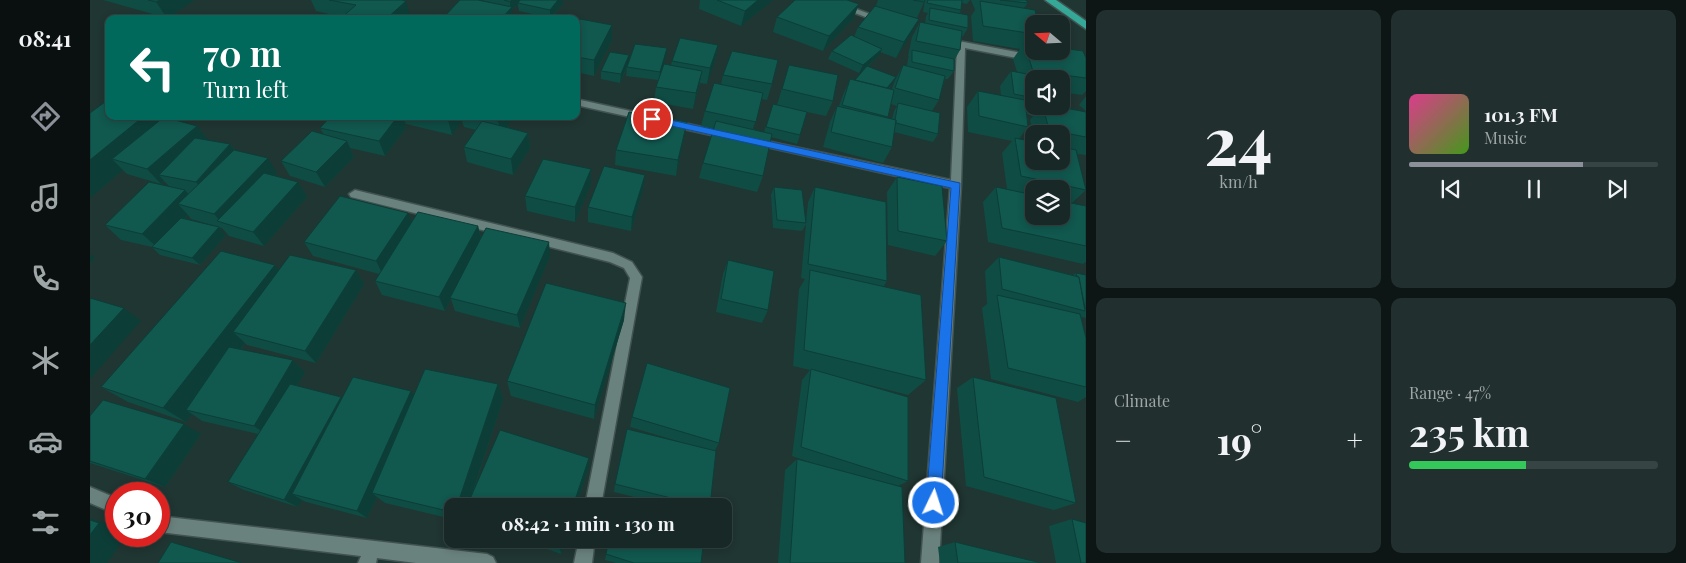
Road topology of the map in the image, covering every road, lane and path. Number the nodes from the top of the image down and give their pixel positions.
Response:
1 (824, 0) edge
2 (1050, 0) edge
3 (888, 22) edge
4 (1086, 26) edge
5 (942, 41) edge
6 (961, 45) junction
7 (1025, 57) edge
8 (580, 103) edge
9 (956, 185) junction
10 (355, 194) dead end
11 (90, 495) edge
12 (594, 498) edge
13 (105, 501) edge
14 (170, 526) edge
15 (585, 548) edge
16 (369, 555) edge
17 (487, 563) edge
18 (582, 563) edge
19 (930, 563) edge

1 - 3 street
2 - 4 highway
5 - 6 street
6 - 7 street
6 - 9 street
8 - 9 street
9 - 19 street
10 - 12 street
11 - 13 street
14 - 16 street
15 - 18 street
16 - 17 street

